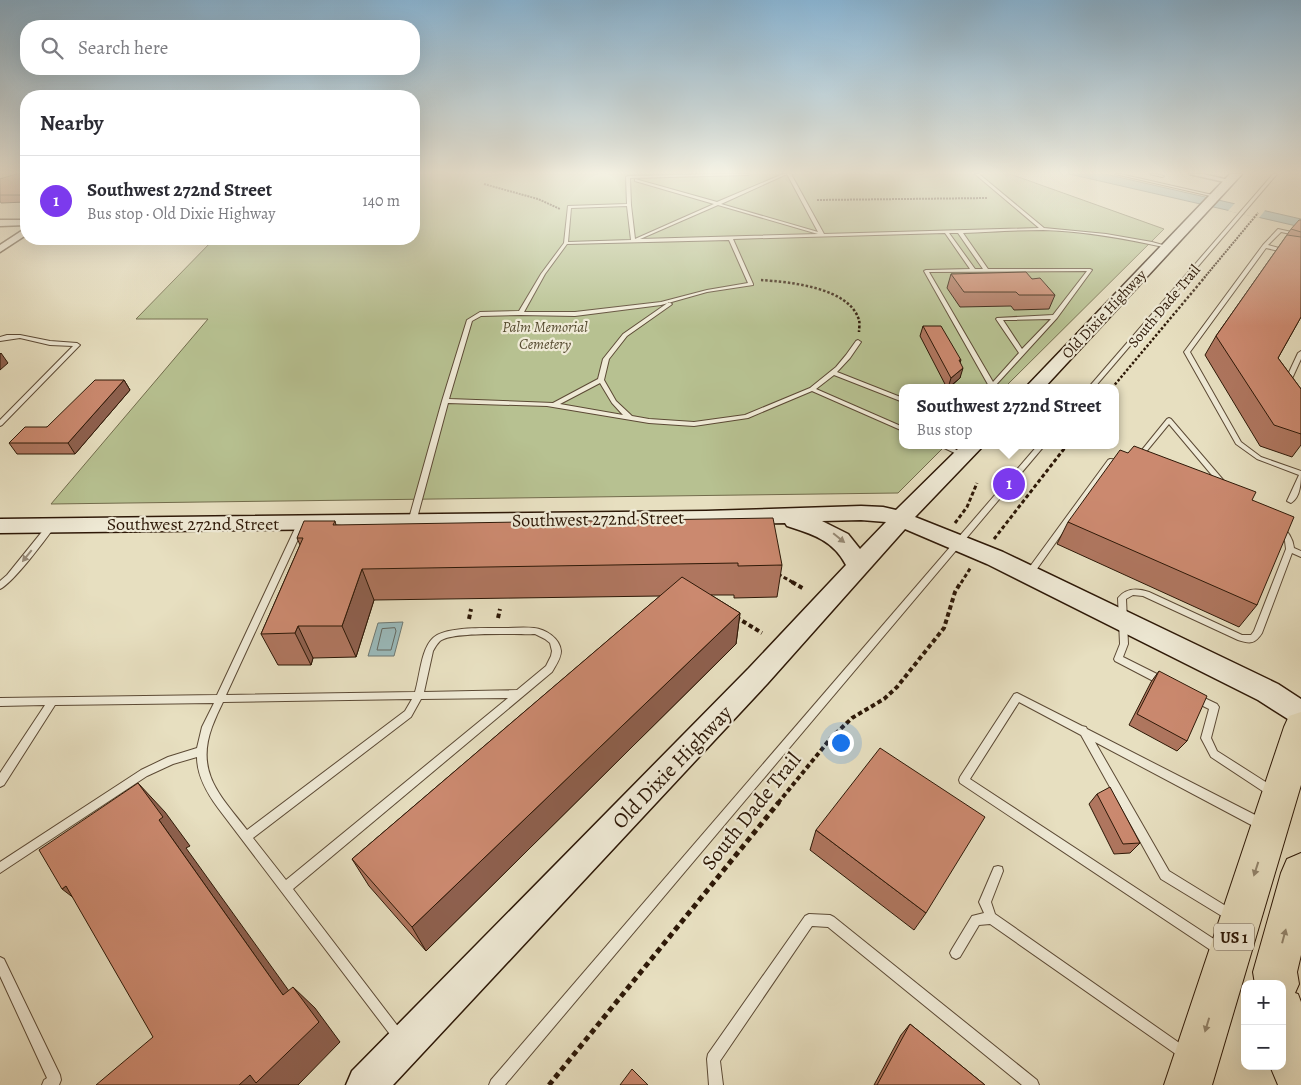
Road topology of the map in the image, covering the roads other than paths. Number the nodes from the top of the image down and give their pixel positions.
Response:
1 (568, 225) edge
2 (632, 225) edge
3 (671, 225) edge
4 (789, 225) edge
5 (816, 225) edge
6 (1037, 225) edge
7 (1189, 225) edge
8 (1231, 225) edge
9 (1043, 230) junction
10 (946, 232) junction
11 (960, 232) junction
12 (20, 235) edge
13 (822, 235) junction
14 (1301, 235) edge
15 (731, 239) junction
16 (633, 242) junction
17 (566, 243) junction
18 (1265, 246) junction
19 (1168, 247) junction
20 (0, 249) edge
21 (1301, 255) edge
22 (973, 270) junction
23 (986, 270) junction
24 (677, 299) junction
25 (521, 312) junction
26 (1055, 317) junction
27 (0, 339) edge
28 (858, 342) road end
29 (1022, 353) junction
30 (1300, 356) edge
31 (834, 373) junction
32 (601, 380) junction
33 (991, 384) edge
34 (996, 384) edge
35 (1038, 384) edge
36 (1094, 384) edge
37 (812, 389) junction
38 (1284, 390) edge
39 (899, 398) edge
40 (445, 401) junction
41 (554, 405) junction
42 (630, 418) junction
43 (0, 424) edge
44 (899, 427) edge
45 (1038, 449) edge
46 (968, 450) edge
47 (1135, 462) junction
48 (1144, 465) edge
49 (1301, 474) edge
50 (1227, 489) edge
51 (1291, 501) dead end
52 (777, 516) junction
53 (901, 519) junction
54 (412, 522) junction
55 (1272, 522) edge
56 (301, 524) junction
57 (52, 525) junction
58 (0, 526) edge
59 (958, 534) junction
60 (1290, 549) junction
61 (1301, 554) edge
62 (858, 566) junction
63 (1028, 575) junction
64 (0, 586) edge
65 (1124, 622) junction
66 (1170, 685) edge
67 (518, 694) junction
68 (1188, 694) edge
69 (419, 696) junction
70 (220, 700) junction
71 (0, 702) edge
72 (52, 702) junction
73 (1301, 713) edge
74 (1301, 727) edge
75 (1083, 730) junction
76 (201, 750) junction
77 (0, 782) edge
78 (1274, 812) junction
79 (246, 837) junction
80 (0, 868) edge
81 (998, 871) dead end
82 (1301, 873) edge
83 (286, 887) junction
84 (991, 918) junction
85 (1234, 938) junction
86 (956, 953) dead end
87 (0, 963) edge
88 (1276, 980) edge
89 (1286, 1025) edge
90 (405, 1044) junction
91 (1295, 1064) edge
92 (1192, 1073) edge
93 (49, 1085) edge
94 (366, 1085) edge
95 (496, 1085) edge
96 (716, 1085) edge
97 (1032, 1085) edge

1 - 17 lane
2 - 16 lane
3 - 16 lane
4 - 13 lane
5 - 13 lane
6 - 9 lane
7 - 19 street, Old Dixie Highway
8 - 36 lane
9 - 11 lane
9 - 19 lane
10 - 11 lane
10 - 13 lane
10 - 22 lane
11 - 23 lane
12 - 20 street
13 - 15 lane
14 - 18 lane
15 - 16 lane
15 - 24 lane
16 - 17 lane
17 - 25 lane
18 - 21 lane
18 - 49 lane
19 - 35 street, Old Dixie Highway
22 - 23 lane
22 - 33 lane
23 - 26 lane
24 - 25 lane
24 - 32 lane
25 - 40 lane
26 - 29 lane
26 - 29 lane
27 - 43 lane
28 - 31 lane
29 - 34 lane
30 - 38 lane
31 - 37 lane
31 - 39 lane
32 - 41 lane
32 - 42 lane
37 - 42 lane
37 - 44 lane
40 - 41 lane
40 - 54 lane
41 - 42 lane
45 - 59 lane
46 - 53 street, Old Dixie Highway
47 - 48 lane
47 - 50 lane
47 - 63 lane
49 - 51 lane
52 - 53 street, Southwest 272nd Street
52 - 54 street, Southwest 272nd Street
52 -> 62 street
53 - 59 street, Southwest 272nd Street
53 - 62 street, Old Dixie Highway
54 - 56 street, Southwest 272nd Street
55 - 60 lane
56 - 57 street, Southwest 272nd Street
56 - 70 lane
57 - 58 street, Southwest 272nd Street
57 -> 64 lane
59 - 63 street, Southwest 272nd Street
59 - 95 lane
60 - 61 lane
60 - 65 lane
62 - 90 street, Old Dixie Highway
63 - 65 street, Southwest 272nd Street
65 - 66 lane
65 - 73 street, Southwest 272nd Street
67 - 69 lane
67 - 69 lane
67 - 83 lane
68 - 78 lane
69 - 70 lane
69 - 79 lane
70 - 72 lane
70 - 76 lane
71 - 72 lane
72 - 77 lane
74 - 78 highway, US 1
75 - 78 lane
75 - 85 lane
75 - 85 lane
76 - 79 lane
76 - 80 lane
78 -> 85 highway, US 1
79 - 83 lane
81 - 84 lane
88 -> 82 highway
83 - 90 lane
84 - 86 lane
84 - 92 lane
85 -> 92 highway, US 1
87 - 93 lane
89 - 91 highway
90 - 94 street, Old Dixie Highway
96 - 97 lane

